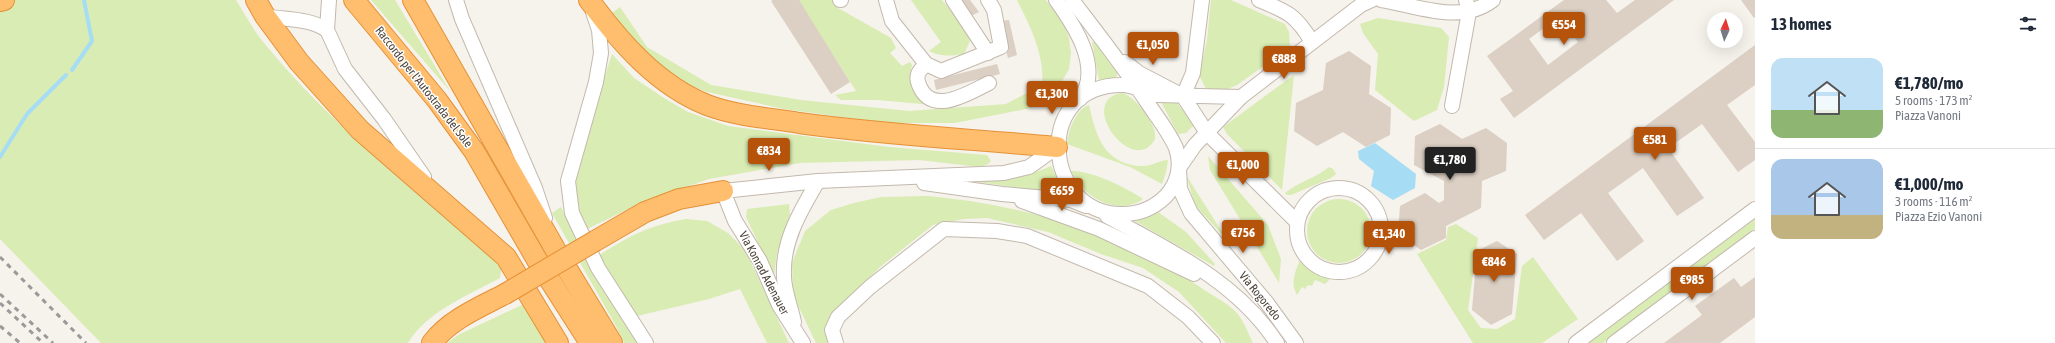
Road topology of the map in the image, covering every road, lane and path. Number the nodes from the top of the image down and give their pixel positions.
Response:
1 (4, 0) edge
2 (328, 0) edge
3 (354, 0) edge
4 (413, 0) edge
5 (456, 0) edge
6 (589, 0) edge
7 (886, 0) edge
8 (953, 0) edge
9 (988, 0) edge
10 (1056, 0) edge
11 (1072, 0) edge
12 (1202, 0) edge
13 (1259, 0) edge
14 (1372, 0) edge
15 (1381, 0) edge
16 (1493, 0) edge
17 (0, 1) edge
18 (1467, 6) edge
19 (260, 8) edge
20 (327, 30) junction
21 (1312, 42) junction
22 (1112, 52) junction
23 (988, 53) junction
24 (926, 64) junction
25 (989, 83) dead end
26 (1138, 89) junction
27 (1183, 96) junction
28 (1241, 97) junction
29 (1080, 99) junction
30 (1452, 106) dead end
31 (1207, 133) junction
32 (1057, 147) junction
33 (1179, 168) junction
34 (875, 178) junction
35 (818, 181) junction
36 (723, 191) junction
37 (1002, 194) junction
38 (449, 209) junction
39 (1755, 209) edge
40 (1097, 210) junction
41 (1297, 222) junction
42 (1755, 238) edge
43 (555, 249) junction
44 (1237, 296) junction
45 (800, 337) edge
46 (1273, 340) edge
47 (1618, 342) edge
48 (432, 343) edge
49 (558, 343) edge
50 (590, 343) edge
51 (612, 343) edge
52 (646, 343) edge
53 (836, 343) edge
54 (1213, 343) edge
55 (1296, 343) edge
56 (1576, 343) edge

1 - 17 highway
2 - 20 street
3 - 50 highway, Raccordo per l'Autostrada del Sole
4 - 43 highway, Raccordo per l'Autostrada del Sole
5 - 43 street
6 - 32 highway
6 - 52 street
7 - 24 street
8 - 23 street
9 - 23 street
10 - 29 street
11 - 22 street
12 - 27 street
13 - 21 street
14 - 21 street
15 - 18 street
16 - 18 street
18 - 30 street
19 - 20 street
19 - 38 highway
20 - 38 street
21 - 28 street
22 - 26 street
22 - 27 street
23 - 24 street
24 - 25 street
26 - 27 street
26 - 29 street
26 - 33 street
27 - 28 street
27 - 31 street
28 - 31 street
29 - 32 street
31 - 33 street
31 - 41 street
32 - 34 street
32 - 40 street
33 - 40 street
33 - 55 street, Via Rogoredo
34 - 35 street
34 - 37 street
35 - 36 street
35 - 45 street, Via Konrad Adenauer
36 - 45 street, Via Konrad Adenauer
36 - 48 highway, bridge
37 - 40 street
37 - 44 street
38 - 49 highway
39 - 56 street
40 - 44 street
41 - 41 street
42 - 47 street
43 - 51 highway, Raccordo per l'Autostrada del Sole
44 - 46 street
53 - 54 street

